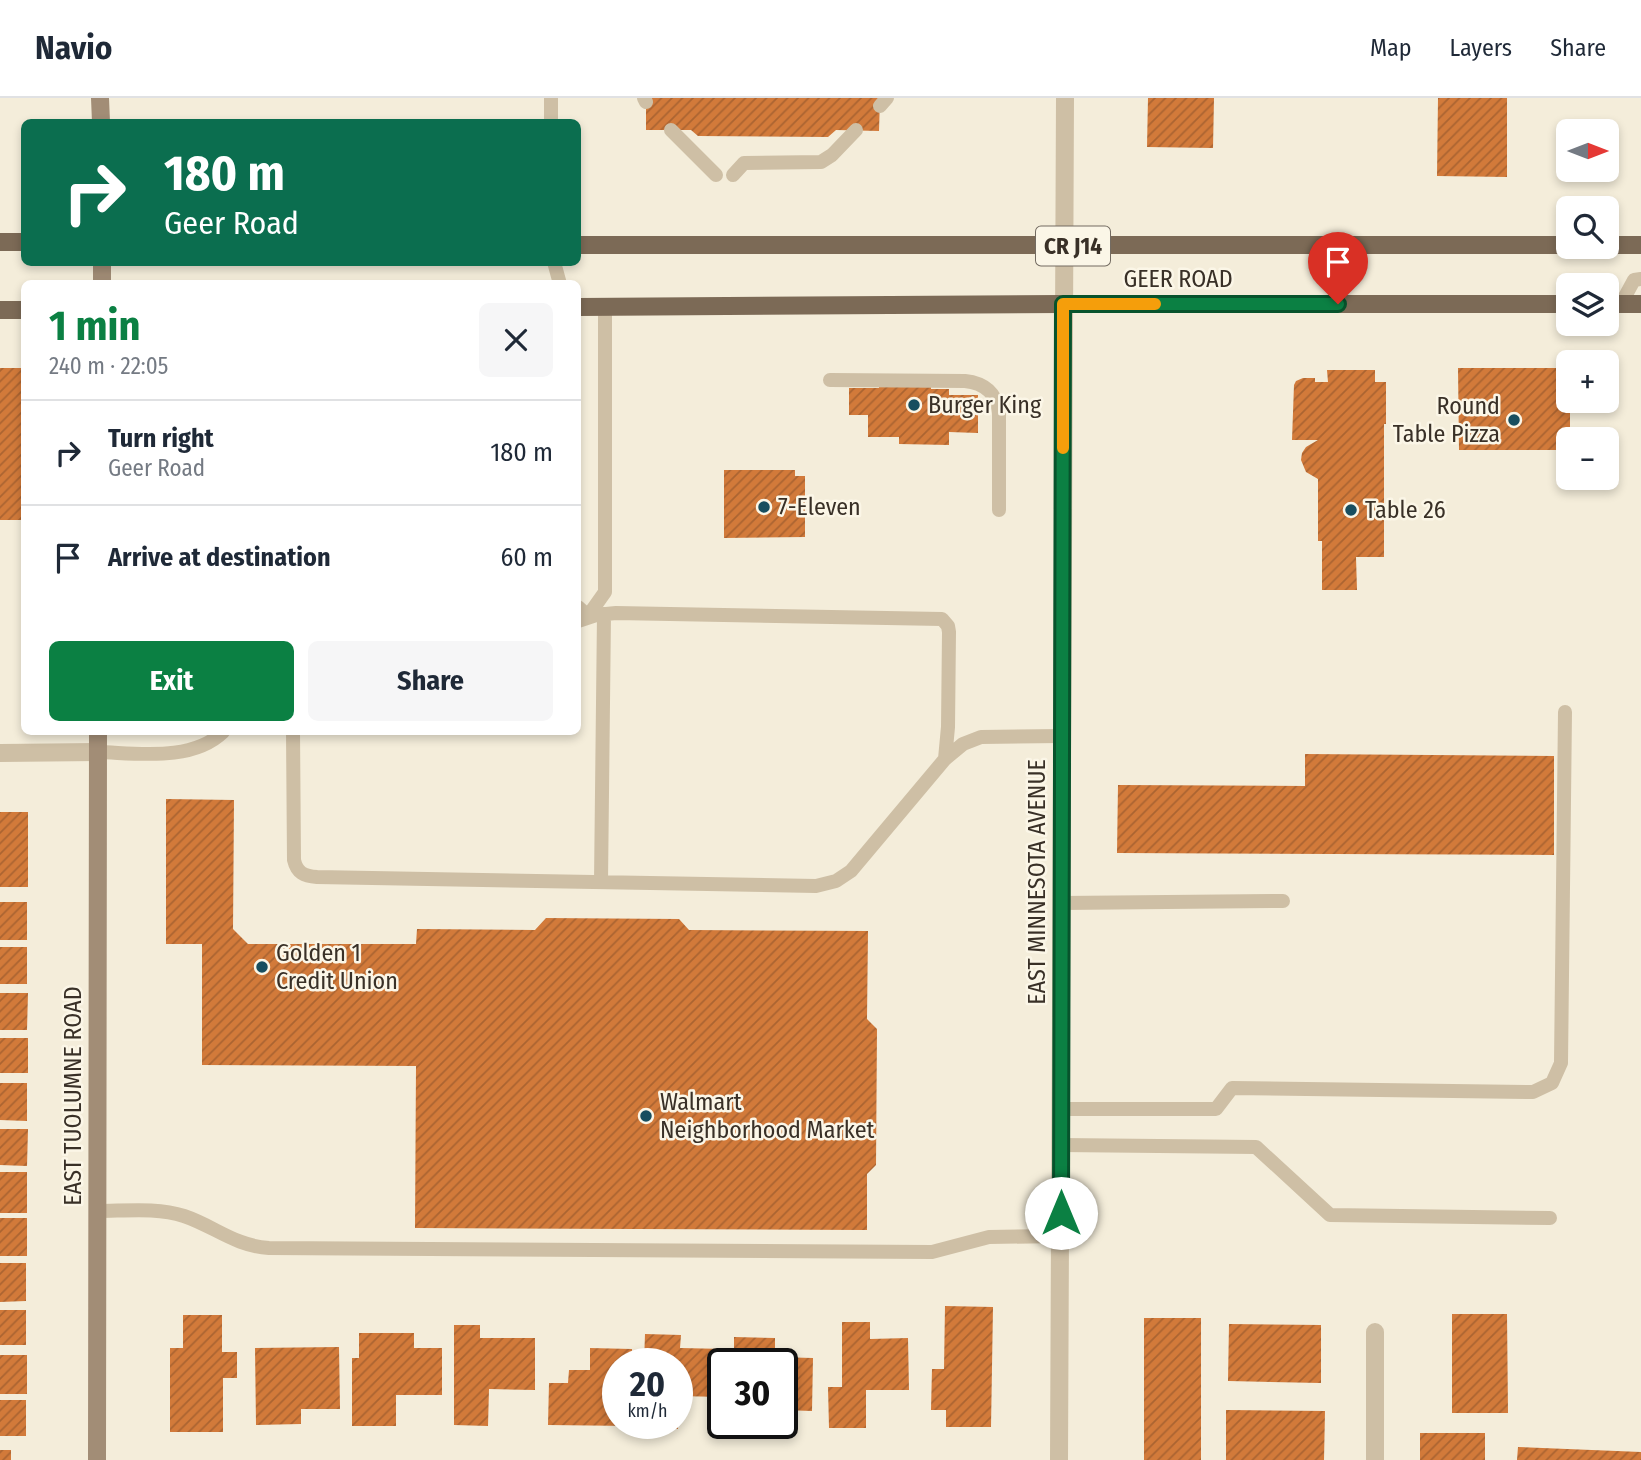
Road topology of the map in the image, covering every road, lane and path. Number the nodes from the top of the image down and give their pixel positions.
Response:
1 (100, 98) edge
2 (551, 98) edge
3 (1065, 98) edge
4 (101, 119) edge
5 (551, 119) edge
6 (671, 130) dead end
7 (856, 130) dead end
8 (716, 175) dead end
9 (733, 175) dead end
10 (21, 242) edge
11 (0, 243) edge
12 (581, 245) edge
13 (1556, 245) edge
14 (1619, 245) edge
15 (1641, 245) edge
16 (1063, 246) junction
17 (1641, 279) edge
18 (1619, 298) edge
19 (1063, 304) junction
20 (1556, 304) edge
21 (1619, 304) edge
22 (1641, 304) edge
23 (581, 307) edge
24 (605, 307) junction
25 (0, 310) edge
26 (21, 310) edge
27 (830, 380) dead end
28 (999, 510) dead end
29 (604, 614) junction
30 (581, 615) edge
31 (1565, 712) dead end
32 (98, 735) edge
33 (220, 735) edge
34 (293, 735) edge
35 (1062, 736) junction
36 (97, 752) junction
37 (0, 753) edge
38 (945, 759) junction
39 (601, 882) junction
40 (1283, 901) dead end
41 (1062, 903) junction
42 (1061, 1109) junction
43 (1061, 1145) junction
44 (97, 1211) junction
45 (1550, 1218) dead end
46 (1061, 1236) junction
47 (1375, 1332) dead end
48 (96, 1460) edge
49 (1059, 1460) edge
50 (1375, 1460) edge

1 - 4 street
2 - 5 lane
3 - 16 street, EAST MINNESOTA AVENUE
6 - 8 lane
7 - 9 lane
10 - 11 main road
12 - 16 main road, GEER ROAD / CR J14
13 - 16 main road, GEER ROAD / CR J14
14 - 15 main road
16 - 19 street, EAST MINNESOTA AVENUE
17 - 18 lane
19 - 20 main road, GEER ROAD
19 - 24 main road, GEER ROAD
19 - 35 street, EAST MINNESOTA AVENUE
21 - 22 main road
23 - 24 main road, GEER ROAD
24 - 30 lane
25 - 26 main road
27 - 28 lane
29 - 30 lane
29 - 38 lane
29 - 39 lane
31 - 42 lane
32 - 36 street, EAST TUOLUMNE ROAD
33 - 36 lane
34 - 39 lane
35 - 38 lane
35 - 41 street, EAST MINNESOTA AVENUE
36 - 37 street
36 - 44 street, EAST TUOLUMNE ROAD
38 - 39 lane
40 - 41 lane
41 - 42 street, EAST MINNESOTA AVENUE
42 - 43 street, EAST MINNESOTA AVENUE
43 - 45 lane
43 - 46 street, EAST MINNESOTA AVENUE
44 - 46 lane
44 - 48 street, EAST TUOLUMNE ROAD
46 - 49 street, EAST MINNESOTA AVENUE
47 - 50 street

